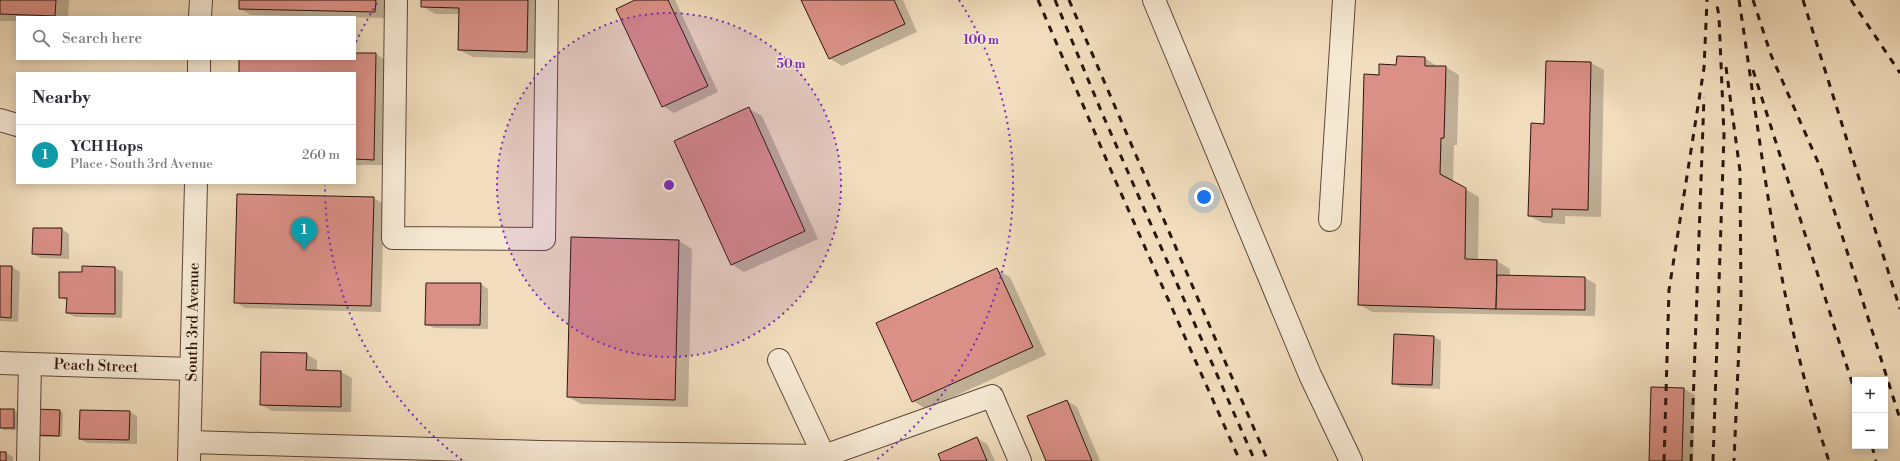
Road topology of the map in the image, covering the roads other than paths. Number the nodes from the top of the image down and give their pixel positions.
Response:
1 (201, 0) edge
2 (396, 0) edge
3 (547, 0) edge
4 (1154, 0) edge
5 (1344, 0) edge
6 (200, 16) edge
7 (199, 60) edge
8 (199, 72) edge
9 (0, 120) edge
10 (16, 125) edge
11 (196, 184) edge
12 (1330, 220) dead end
13 (779, 360) dead end
14 (0, 363) edge
15 (30, 364) junction
16 (191, 369) junction
17 (189, 451) edge
18 (369, 454) edge
19 (540, 457) edge
20 (687, 458) edge
21 (824, 459) edge
22 (28, 461) edge
23 (1020, 461) edge
24 (1351, 461) edge

1 - 6 street
2 - 3 street
4 - 24 street
5 - 12 street
7 - 8 street
9 - 10 street
11 - 16 street, South 3rd Avenue
13 - 21 street
14 - 15 street, Peach Street
15 - 16 street, Peach Street
15 - 22 street
16 - 17 street, South 3rd Avenue
17 - 18 street
18 - 19 street
19 - 20 street
20 - 21 street
21 - 23 street

